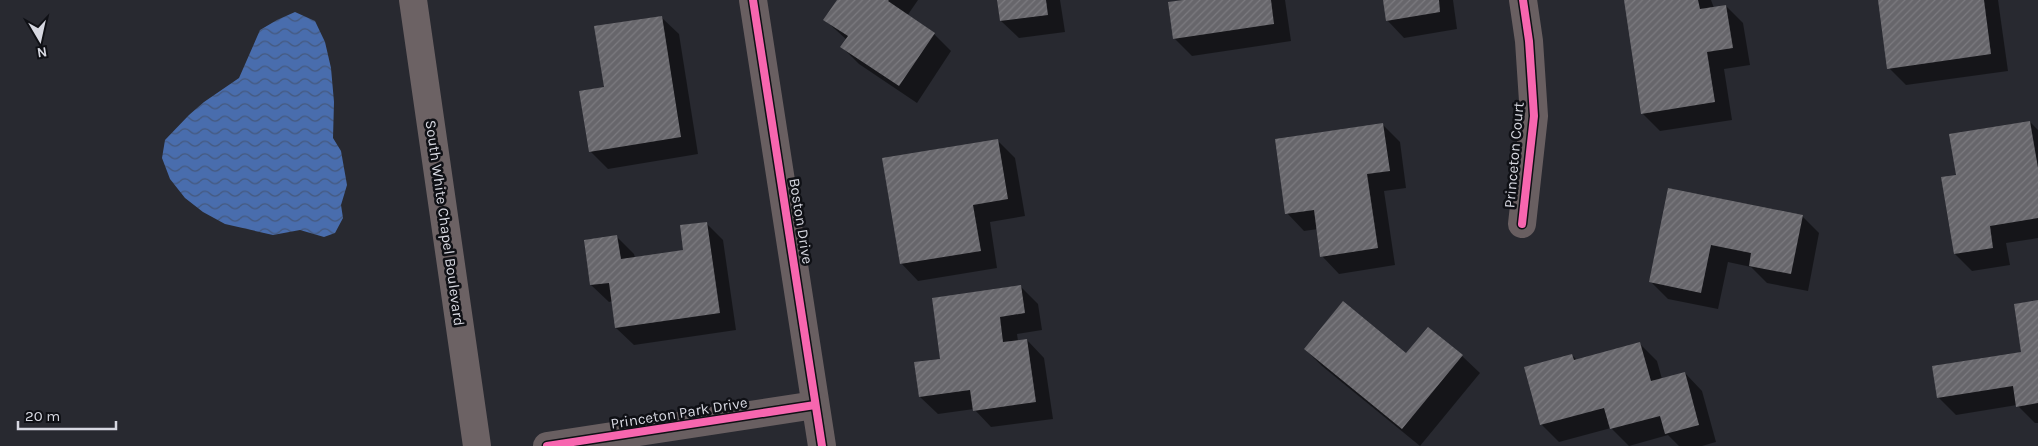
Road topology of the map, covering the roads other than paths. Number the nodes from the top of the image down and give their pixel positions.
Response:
1 (413, 0) edge
2 (753, 0) edge
3 (1523, 0) edge
4 (1522, 224) dead end
5 (815, 405) junction
6 (477, 446) edge
7 (547, 446) edge
8 (822, 446) edge

1 - 6 main road, South White Chapel Boulevard
2 - 5 street, Boston Drive
3 - 4 street, Princeton Court
5 - 7 street, Princeton Park Drive
5 - 8 street, Boston Drive

